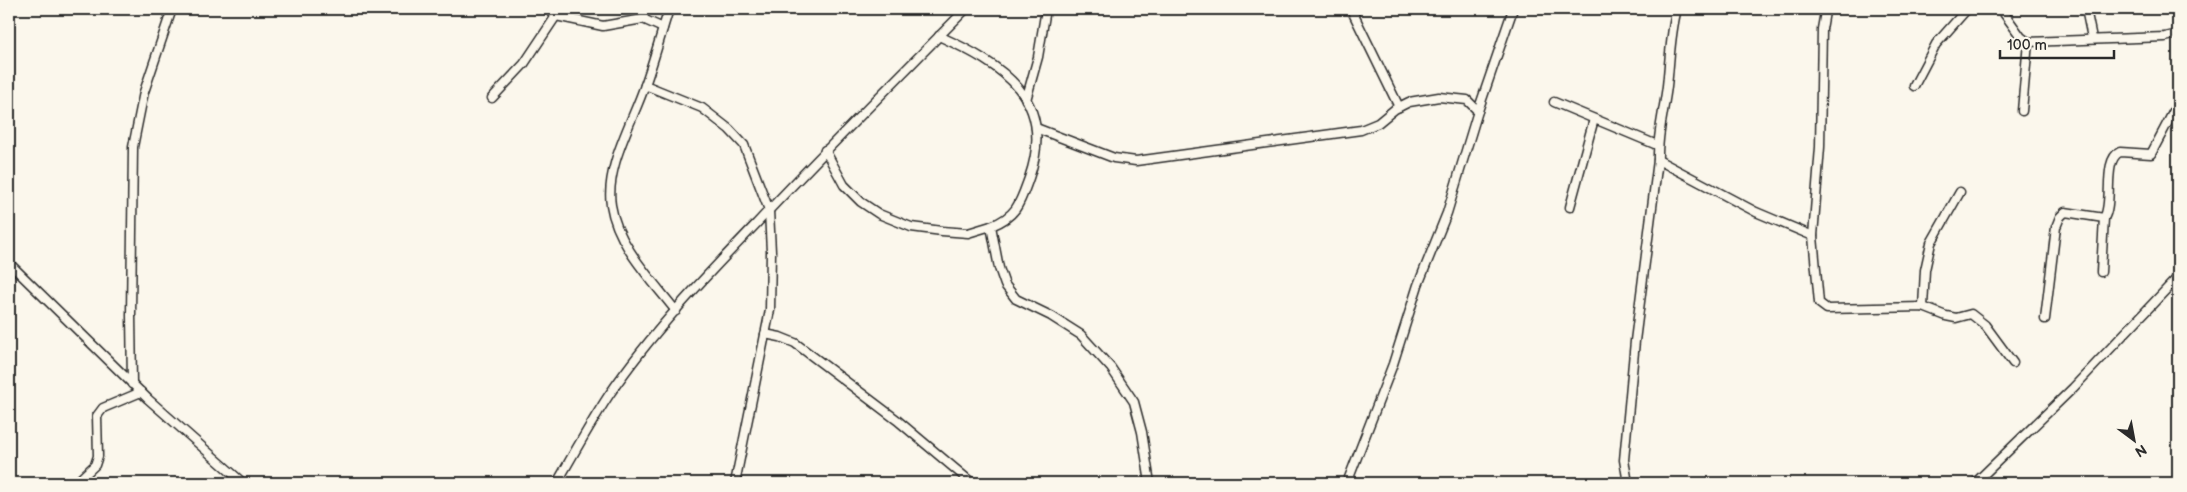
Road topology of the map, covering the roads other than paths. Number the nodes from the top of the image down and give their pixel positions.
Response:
1 (172, 9) edge
2 (548, 9) edge
3 (644, 9) edge
4 (668, 9) edge
5 (966, 9) edge
6 (1046, 9) edge
7 (1351, 9) edge
8 (1513, 9) edge
9 (1677, 9) edge
10 (1828, 9) edge
11 (1967, 9) edge
12 (2001, 9) edge
13 (2086, 9) edge
14 (556, 16) junction
15 (643, 19) junction
16 (662, 28) junction
17 (2178, 34) edge
18 (939, 36) junction
19 (2092, 38) junction
20 (2028, 42) junction
21 (645, 85) junction
22 (1914, 86) dead end
23 (492, 98) dead end
24 (1026, 100) junction
25 (1554, 102) dead end
26 (2178, 103) edge
27 (1399, 107) junction
28 (1478, 111) junction
29 (2022, 111) dead end
30 (1594, 119) junction
31 (1036, 128) junction
32 (1657, 145) junction
33 (826, 150) junction
34 (1658, 160) junction
35 (1960, 192) dead end
36 (1570, 207) dead end
37 (769, 210) junction
38 (2104, 218) junction
39 (991, 226) junction
40 (1813, 236) junction
41 (9, 263) edge
42 (2101, 272) dead end
43 (2178, 277) edge
44 (1923, 306) junction
45 (676, 310) junction
46 (2045, 319) dead end
47 (765, 334) junction
48 (2013, 363) dead end
49 (132, 384) junction
50 (140, 392) junction
51 (76, 483) edge
52 (243, 483) edge
53 (557, 483) edge
54 (735, 483) edge
55 (972, 483) edge
56 (1150, 483) edge
57 (1347, 483) edge
58 (1628, 483) edge
59 (1974, 483) edge

1 - 49 street
2 - 14 street
3 - 15 street
4 - 16 street
5 - 18 street
6 - 24 street
7 - 27 street
8 - 28 street
9 - 32 street
10 - 40 street
11 - 22 street
12 - 20 street
13 - 19 street
14 - 15 street
14 - 23 street
15 - 16 street
16 - 21 street
17 - 19 street
18 - 24 street
18 - 33 street
19 - 20 street
20 - 29 street
21 - 37 street
21 - 45 street
24 - 31 street
25 - 30 street
26 - 38 street
27 - 28 street
27 - 31 street
28 - 57 street
30 - 32 street
30 - 36 street
31 - 39 street
32 - 34 street
33 - 37 street
33 - 39 street
34 - 40 street
34 - 58 street
35 - 44 street
37 - 45 street
37 - 47 street
38 - 42 street
38 - 46 street
39 - 56 street
40 - 44 street
41 - 49 street
43 - 59 street
44 - 48 street
45 - 53 street
47 - 54 street
47 - 55 street
49 - 50 street
50 - 51 street
50 - 52 street

